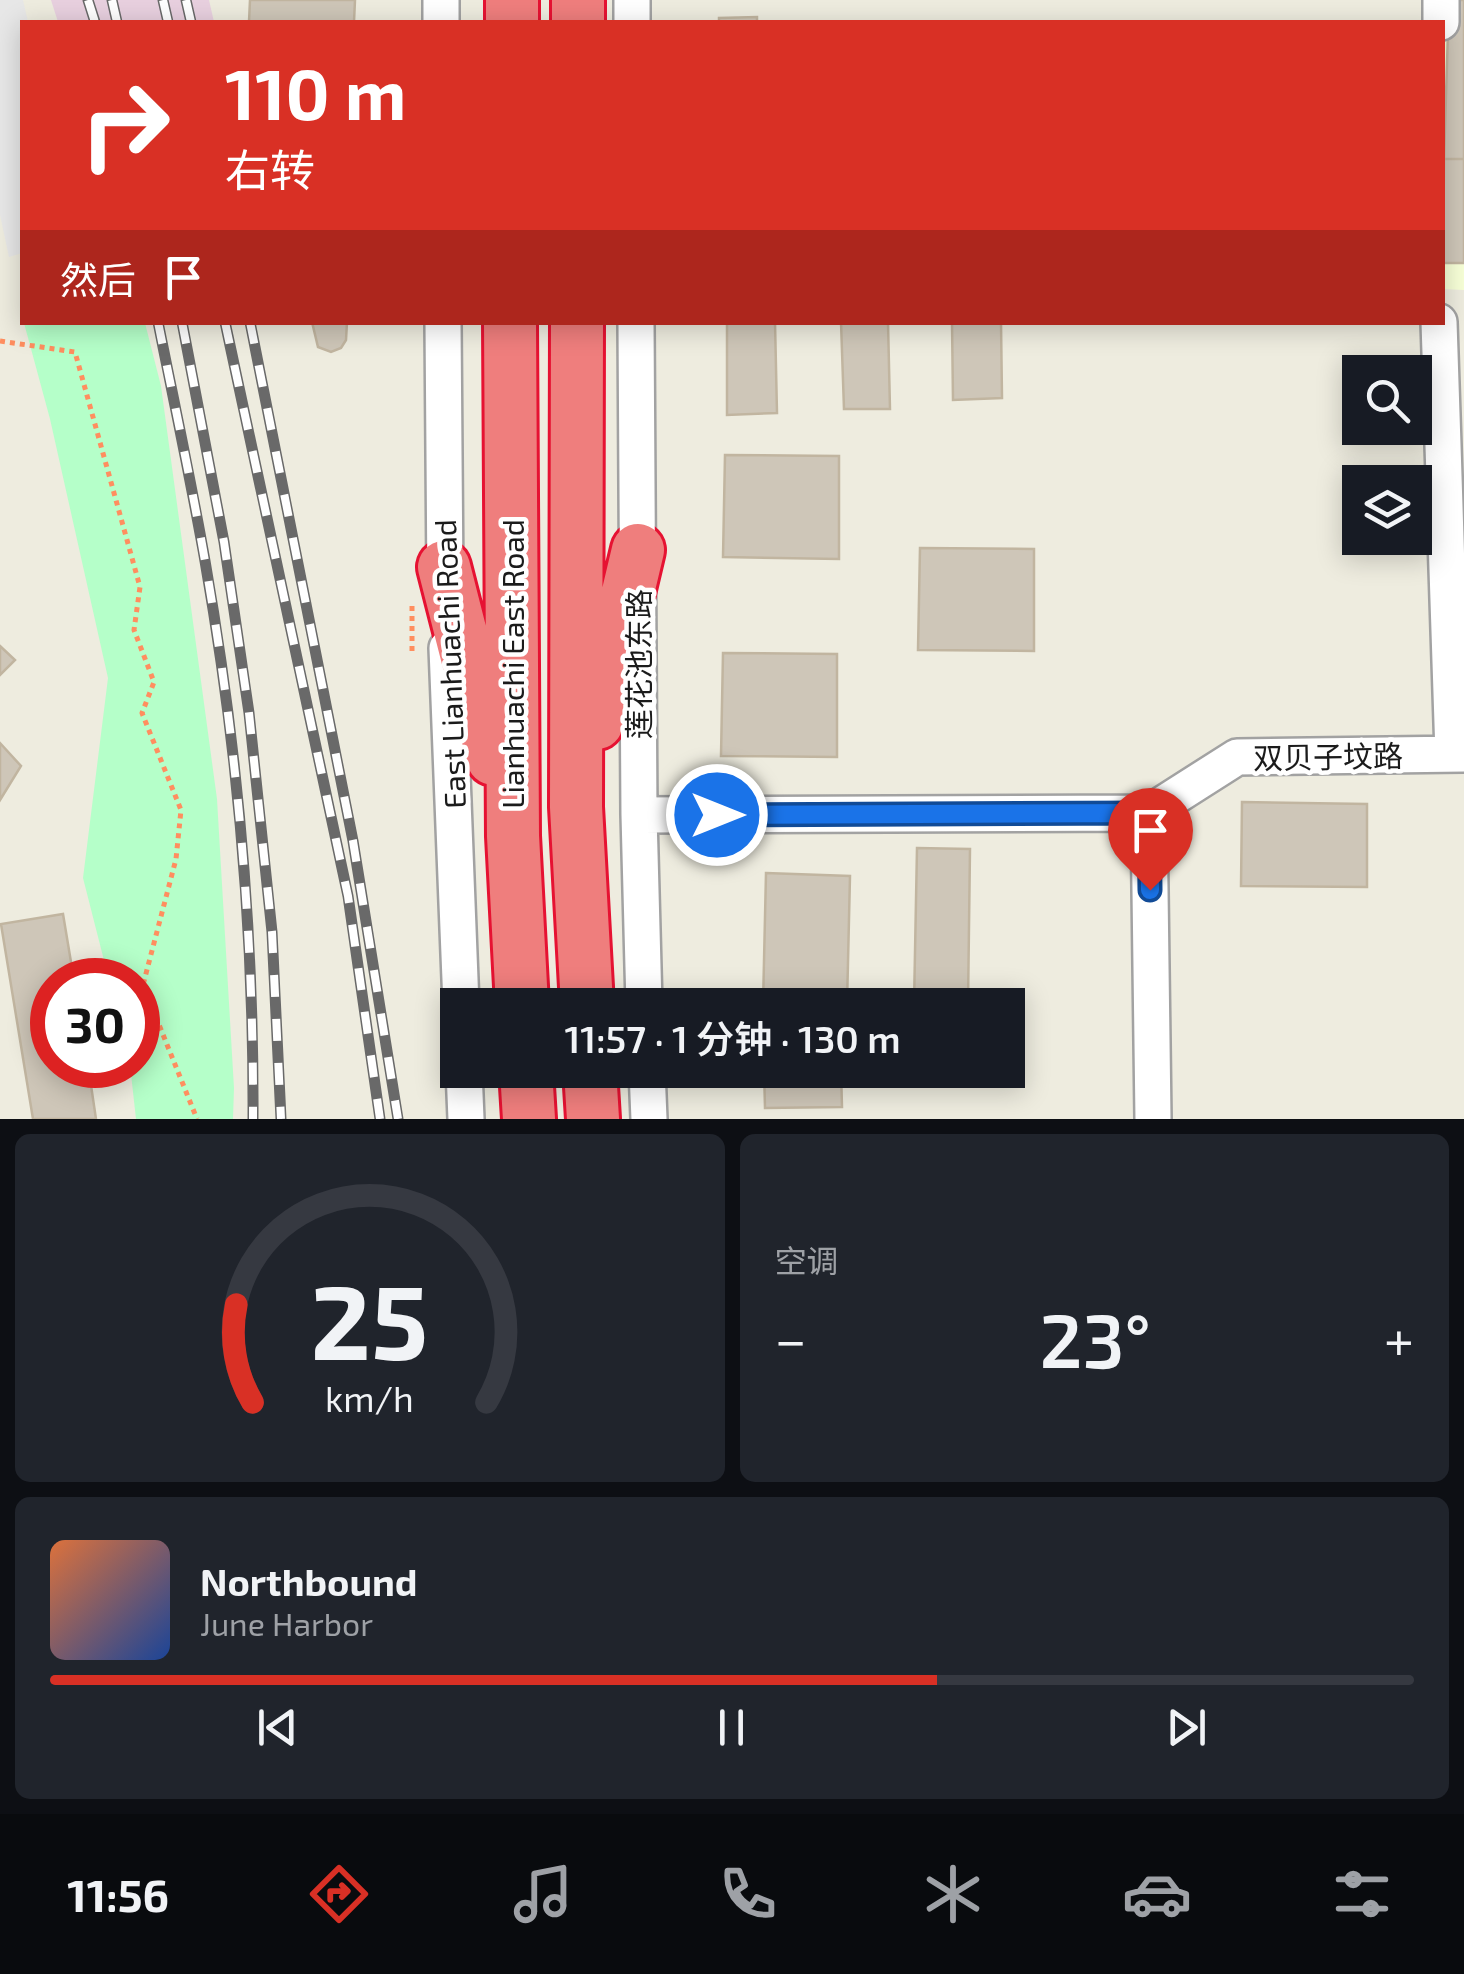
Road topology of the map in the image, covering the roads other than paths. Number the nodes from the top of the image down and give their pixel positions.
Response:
1 (443, 325) edge
2 (510, 325) edge
3 (576, 325) edge
4 (636, 325) edge
5 (1439, 325) edge
6 (638, 550) junction
7 (444, 567) junction
8 (1458, 754) edge
9 (576, 807) junction
10 (1149, 813) junction
11 (638, 815) junction
12 (512, 836) junction
13 (461, 988) edge
14 (521, 988) edge
15 (586, 988) edge
16 (643, 988) edge
17 (465, 1088) edge
18 (527, 1088) edge
19 (591, 1088) edge
20 (647, 1088) edge
21 (466, 1119) edge
22 (529, 1119) edge
23 (593, 1119) edge
24 (648, 1119) edge
25 (1153, 1119) edge

1 - 7 street, East Lianhuachi Road
2 - 12 highway, Lianhuachi East Road
3 - 9 highway
4 - 6 street, 莲花池东路
5 - 8 street
6 - 9 highway
6 - 11 street, 莲花池东路
7 - 12 highway
7 - 13 street, East Lianhuachi Road
8 - 10 street, 双贝子坟路
9 - 15 highway
10 - 11 street
10 - 25 street
11 - 16 street, 莲花池东路
12 - 14 highway, Lianhuachi East Road
17 - 21 street
18 - 22 highway
19 - 23 highway
20 - 24 street

